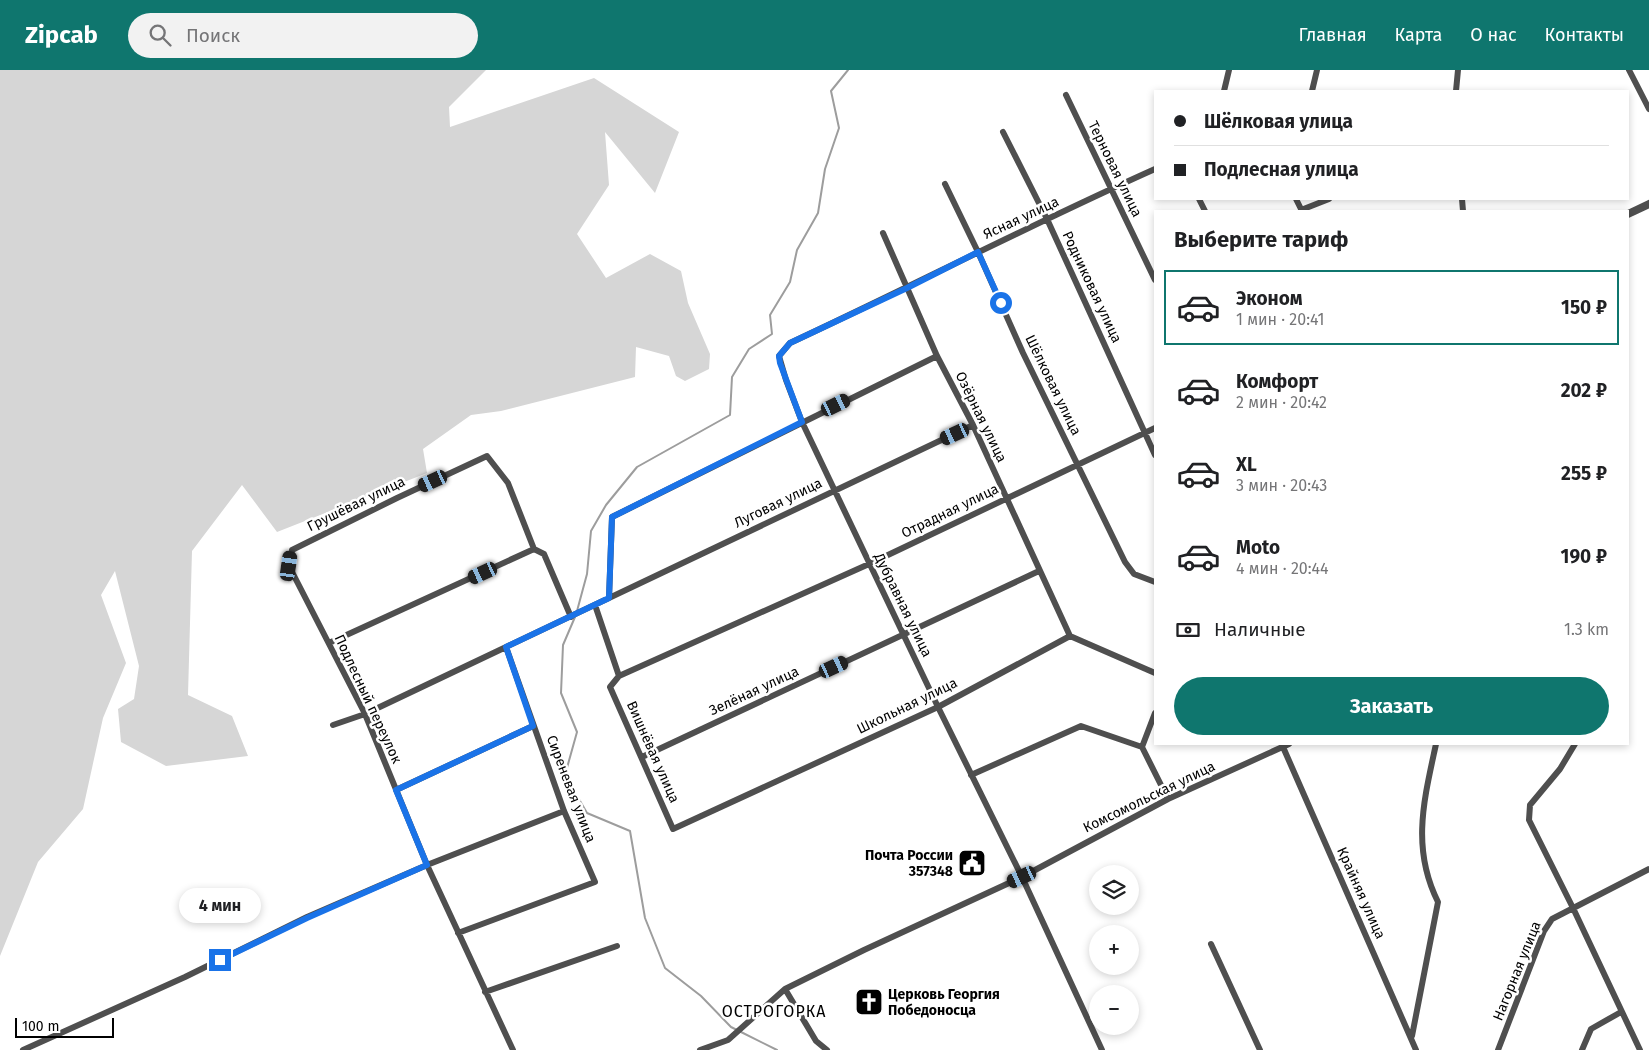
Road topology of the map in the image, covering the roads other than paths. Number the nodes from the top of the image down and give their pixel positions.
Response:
1 (1230, 70) edge
2 (1317, 70) edge
3 (1458, 70) edge
4 (1629, 70) edge
5 (1226, 90) edge
6 (1312, 90) edge
7 (1456, 90) edge
8 (1066, 95) dead end
9 (1649, 109) edge
10 (1003, 132) dead end
11 (1154, 169) edge
12 (946, 184) dead end
13 (1111, 189) junction
14 (1327, 200) edge
15 (1649, 204) edge
16 (1304, 210) edge
17 (1629, 214) edge
18 (1047, 219) junction
19 (883, 233) dead end
20 (978, 252) junction
21 (1154, 278) edge
22 (907, 288) junction
23 (790, 343) joint
24 (937, 356) junction
25 (802, 422) junction
26 (973, 425) junction
27 (1154, 428) edge
28 (1145, 432) junction
29 (1154, 453) edge
30 (1077, 464) junction
31 (834, 490) junction
32 (1005, 498) junction
33 (534, 549) junction
34 (292, 550) joint
35 (869, 564) junction
36 (1040, 570) junction
37 (1154, 582) edge
38 (609, 598) junction
39 (595, 605) junction
40 (571, 617) junction
41 (904, 635) junction
42 (1070, 636) junction
43 (329, 643) junction
44 (506, 647) junction
45 (1154, 673) edge
46 (618, 676) junction
47 (938, 707) junction
48 (365, 714) junction
49 (1154, 716) edge
50 (333, 726) dead end
51 (533, 726) junction
52 (1436, 745) edge
53 (1574, 745) edge
54 (1281, 746) edge
55 (1142, 747) junction
56 (642, 757) junction
57 (971, 775) junction
58 (396, 790) junction
59 (753, 793) joint
60 (1168, 799) junction
61 (564, 811) junction
62 (427, 865) junction
63 (1649, 869) edge
64 (1022, 877) junction
65 (1573, 908) junction
66 (458, 932) junction
67 (1211, 944) dead end
68 (617, 946) dead end
69 (785, 989) junction
70 (485, 992) junction
71 (1621, 1012) junction
72 (1412, 1037) junction
73 (22, 1050) edge
74 (513, 1050) edge
75 (700, 1050) edge
76 (827, 1050) edge
77 (1102, 1050) edge
78 (1260, 1050) edge
79 (1416, 1050) edge
80 (1498, 1050) edge
81 (1582, 1050) edge
82 (1640, 1050) edge

1 - 5 street
2 - 6 street
3 - 7 street
4 - 9 street
8 - 13 street, Терновая улица
10 - 18 street, Родниковая улица
11 - 13 street, Ясная улица
12 - 20 street, Шёлковая улица
13 - 18 street, Ясная улица
13 - 21 street, Терновая улица
14 - 16 street
15 - 17 street
18 - 20 street, Ясная улица
18 - 28 street, Родниковая улица
19 - 22 street, Озёрная улица
20 - 22 street, Ясная улица
20 - 30 street, Шёлковая улица
22 - 23 street, Ясная улица
22 - 24 street, Озёрная улица
23 - 25 street, Дубравная улица
24 - 25 street
24 - 26 street, Озёрная улица
25 - 31 street, Дубравная улица
25 - 38 street
26 - 31 street, Луговая улица
26 - 32 street, Озёрная улица
27 - 28 street, Отрадная улица
28 - 29 street, Родниковая улица
28 - 30 street, Отрадная улица
30 - 32 street, Отрадная улица
30 - 37 street, Шёлковая улица
31 - 35 street, Дубравная улица
31 - 38 street, Луговая улица
32 - 35 street, Отрадная улица
32 - 36 street, Озёрная улица
33 - 34 street, Грушёвая улица
33 - 40 street
33 - 43 street
34 - 43 street, Подлесный переулок
35 - 41 street, Дубравная улица
35 - 46 street, Отрадная улица
36 - 41 street, Зелёная улица
36 - 42 street, Озёрная улица
38 - 39 street, Луговая улица
39 - 40 street, Луговая улица
39 - 46 street, Вишнёвая улица
40 - 44 street
41 - 47 street, Дубравная улица
41 - 56 street, Зелёная улица
42 - 45 street
42 - 47 street, Школьная улица
43 - 48 street, Подлесный переулок
44 - 48 street
44 - 51 street, Сиреневая улица
46 - 56 street, Вишнёвая улица
47 - 57 street, Дубравная улица
47 - 59 street, Школьная улица
48 - 50 street
48 - 58 street, Подлесный переулок
49 - 55 street
51 - 58 street
51 - 61 street, Сиреневая улица
52 - 72 street
53 - 65 street
54 - 60 street, Комсомольская улица
54 - 72 street, Крайняя улица
55 - 57 street
55 - 60 street
56 - 59 street, Вишнёвая улица
57 - 64 street, Дубравная улица
58 - 62 street, Подлесный переулок
60 - 64 street, Комсомольская улица
61 - 62 street
61 - 66 street, Сиреневая улица
62 - 66 street, Подлесный переулок
62 - 73 street
63 - 65 street, Нагорная улица
64 - 69 street, Комсомольская улица
64 - 77 street, Дубравная улица
65 - 71 street
65 - 80 street, Нагорная улица
66 - 70 street, Подлесный переулок
67 - 78 street
68 - 70 street
69 - 75 street, Комсомольская улица
69 - 76 street
70 - 74 street, Подлесный переулок
71 - 81 street
71 - 82 street
72 - 79 street, Крайняя улица

